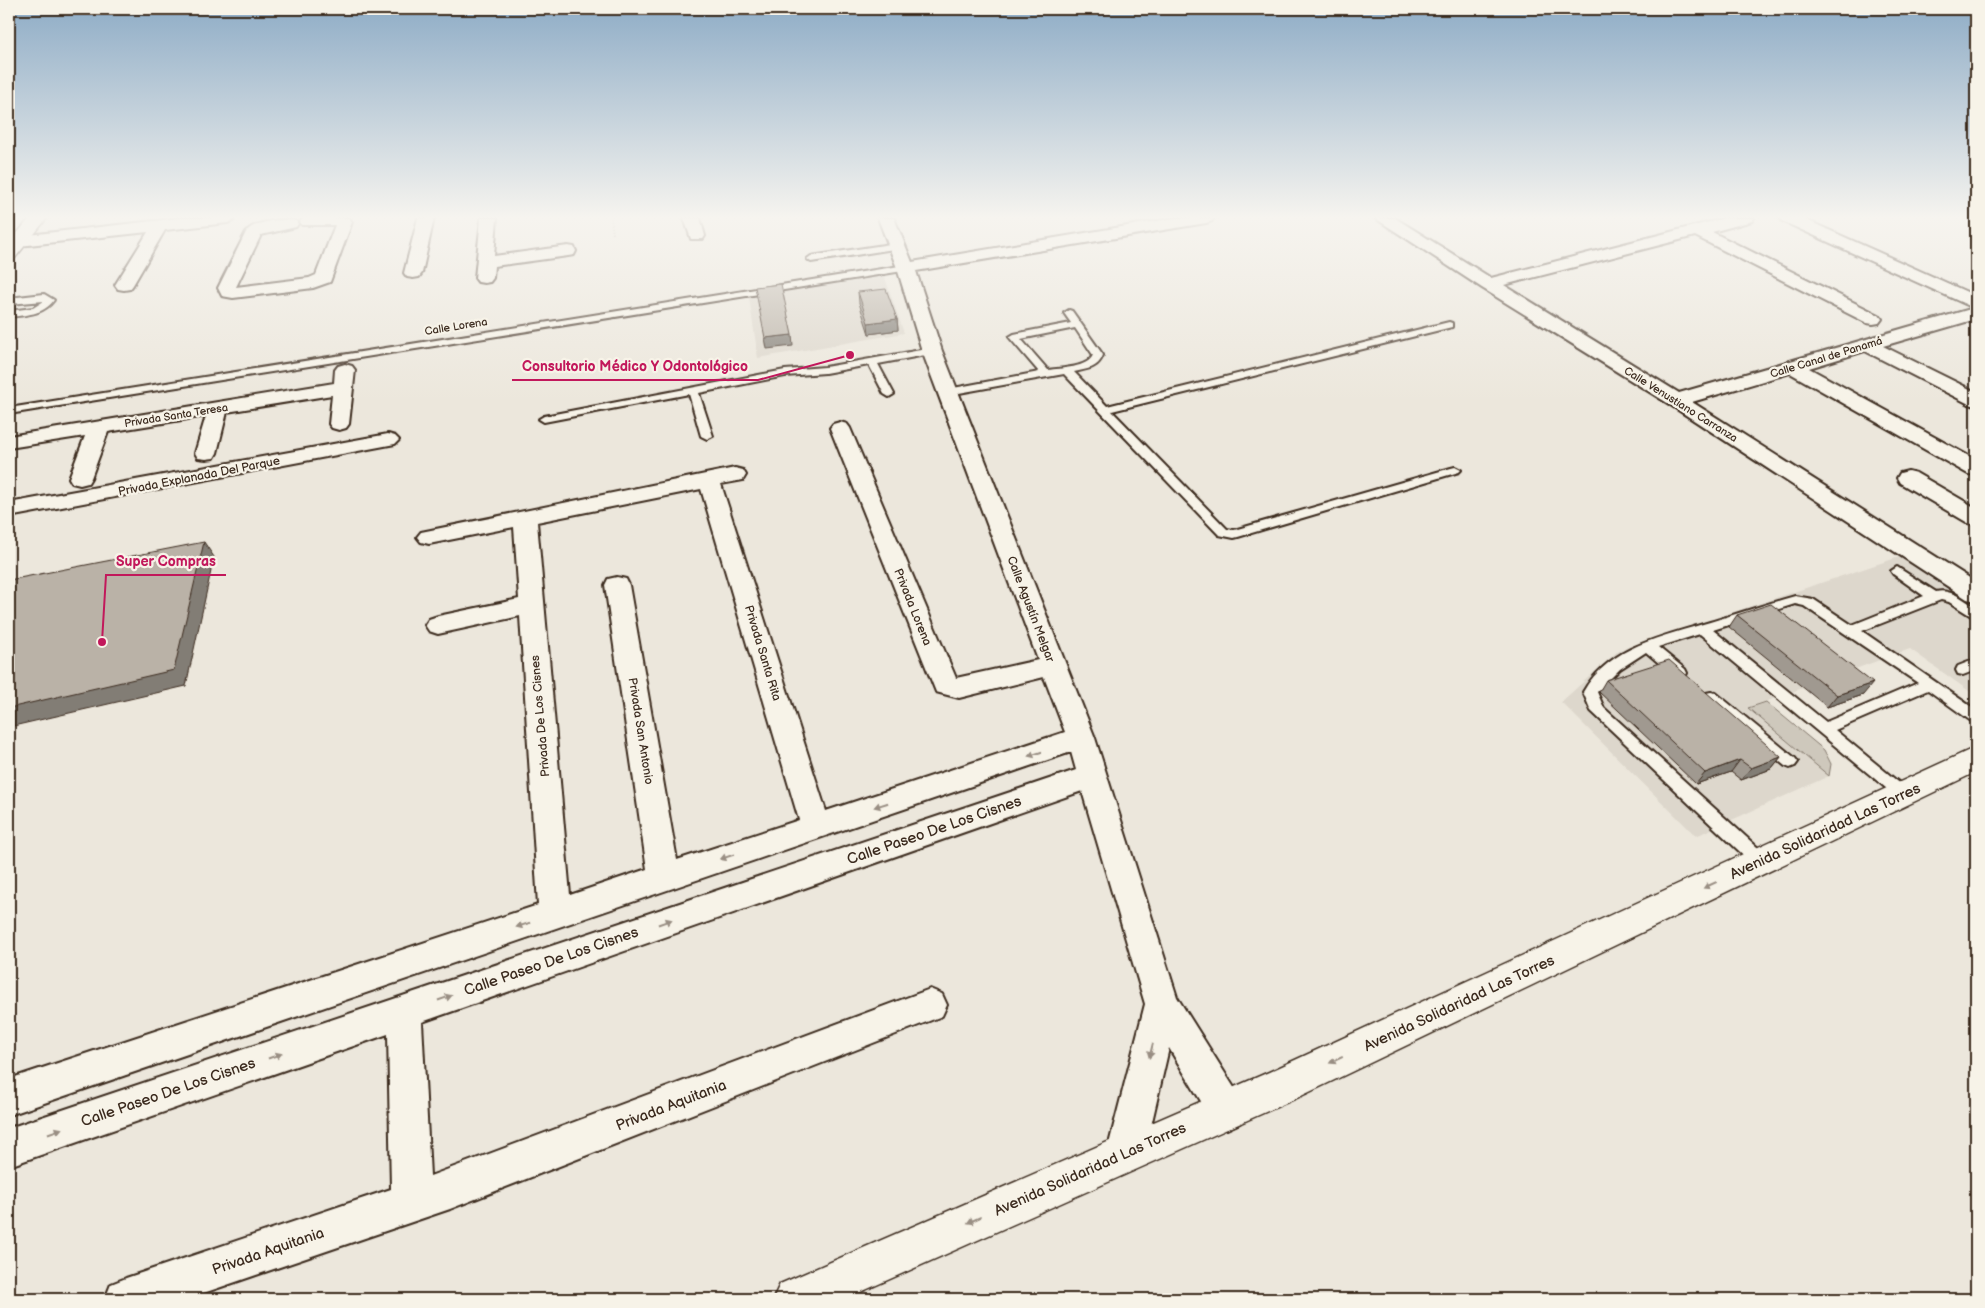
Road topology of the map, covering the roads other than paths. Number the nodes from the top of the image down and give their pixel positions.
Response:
1 (128, 279) edge
2 (231, 279) edge
3 (322, 279) edge
4 (774, 279) edge
5 (909, 279) edge
6 (1480, 279) edge
7 (1506, 279) edge
8 (1799, 279) edge
9 (1921, 279) edge
10 (1488, 284) junction
11 (124, 285) dead end
12 (9, 301) edge
13 (1976, 304) edge
14 (9, 314) edge
15 (1069, 314) dead end
16 (1976, 314) edge
17 (1873, 319) dead end
18 (1077, 324) junction
19 (1449, 325) dead end
20 (1867, 345) junction
21 (932, 351) junction
22 (872, 362) junction
23 (1794, 367) junction
24 (1066, 370) junction
25 (1046, 374) junction
26 (693, 390) junction
27 (948, 392) junction
28 (890, 394) dead end
29 (1676, 400) junction
30 (1976, 400) edge
31 (218, 408) junction
32 (1104, 410) junction
33 (9, 411) edge
34 (544, 419) dead end
35 (339, 424) dead end
36 (99, 427) junction
37 (840, 428) dead end
38 (707, 436) dead end
39 (388, 440) dead end
40 (9, 442) edge
41 (206, 453) dead end
42 (1976, 469) edge
43 (1455, 470) dead end
44 (80, 478) dead end
45 (722, 478) joint
46 (1908, 478) dead end
47 (9, 510) edge
48 (525, 518) junction
49 (1976, 518) edge
50 (429, 537) dead end
51 (1897, 571) dead end
52 (618, 585) dead end
53 (1976, 594) edge
54 (1933, 596) junction
55 (531, 605) junction
56 (1976, 614) edge
57 (438, 625) dead end
58 (1702, 629) junction
59 (1851, 630) junction
60 (1647, 646) junction
61 (1976, 664) edge
62 (1052, 666) junction
63 (1963, 670) dead end
64 (1929, 684) junction
65 (1976, 717) edge
66 (1824, 729) junction
67 (1081, 738) junction
68 (1976, 760) edge
69 (1790, 762) dead end
70 (1093, 776) junction
71 (1903, 794) junction
72 (816, 826) junction
73 (1762, 860) junction
74 (664, 878) junction
75 (555, 914) junction
76 (1162, 1004) junction
77 (930, 1005) dead end
78 (404, 1012) junction
79 (9, 1097) edge
80 (1227, 1110) junction
81 (9, 1147) edge
82 (1126, 1152) junction
83 (411, 1202) junction
84 (937, 1236) junction
85 (126, 1299) edge
86 (795, 1299) edge
87 (843, 1299) edge

1 - 11 street
2 - 3 street
4 - 33 lane, Calle Lorena
5 - 21 street, Calle Agustín Melgar
6 - 10 street, Calle Venustiano Carranza
7 - 10 street
8 - 17 street
9 - 13 street
10 - 29 street, Calle Venustiano Carranza
12 - 14 lane
15 - 18 lane
16 - 20 street, Calle Canal de Panamá
18 - 24 lane
18 - 25 lane
19 - 32 lane
20 - 23 street, Calle Canal de Panamá
20 - 30 street
21 - 22 lane
21 - 27 street, Calle Agustín Melgar
22 - 26 lane
22 - 28 lane
23 - 29 street, Calle Canal de Panamá
23 - 42 street
24 - 25 lane
24 - 32 lane
25 - 27 lane
26 - 34 lane
26 - 38 lane
27 - 62 street, Calle Agustín Melgar
29 - 53 street, Calle Venustiano Carranza
31 - 35 street, Privada Santa Teresa
31 - 36 street, Privada Santa Teresa
31 - 41 street
32 - 43 lane
36 - 40 street, Privada Santa Teresa
36 - 44 street
37 - 62 street, Privada Lorena
39 - 47 street, Privada Explanada Del Parque
45 - 48 street
45 - 72 street, Privada Santa Rita
46 - 49 street
48 - 50 street
48 - 55 street, Privada De Los Cisnes
51 - 54 lane
52 - 74 street, Privada San Antonio
54 - 56 lane
54 - 59 lane
55 - 57 street
55 - 75 street, Privada De Los Cisnes
58 - 59 lane
58 - 60 lane
58 - 66 lane
59 - 64 lane
60 - 69 lane
60 - 73 lane
61 - 63 lane
62 - 67 street, Calle Agustín Melgar
64 - 65 lane
64 - 66 lane
66 - 71 lane
67 - 70 street, Calle Agustín Melgar
67 -> 72 street
68 - 71 main road, Avenida Solidaridad Las Torres
70 - 76 street, Calle Agustín Melgar
78 -> 70 street, Calle Paseo De Los Cisnes
71 - 73 main road, Avenida Solidaridad Las Torres
72 -> 74 street
73 -> 80 main road, Avenida Solidaridad Las Torres
74 - 75 street
75 -> 79 street
76 - 80 street, Calle Agustín Melgar
76 -> 82 street
77 - 83 street, Privada Aquitania
81 -> 78 street, Calle Paseo De Los Cisnes
78 - 83 street
80 - 82 main road, Avenida Solidaridad Las Torres
82 -> 84 main road, Avenida Solidaridad Las Torres
83 - 85 street, Privada Aquitania
84 - 86 main road, Avenida Solidaridad Las Torres
84 - 87 main road, Avenida Solidaridad Las Torres

